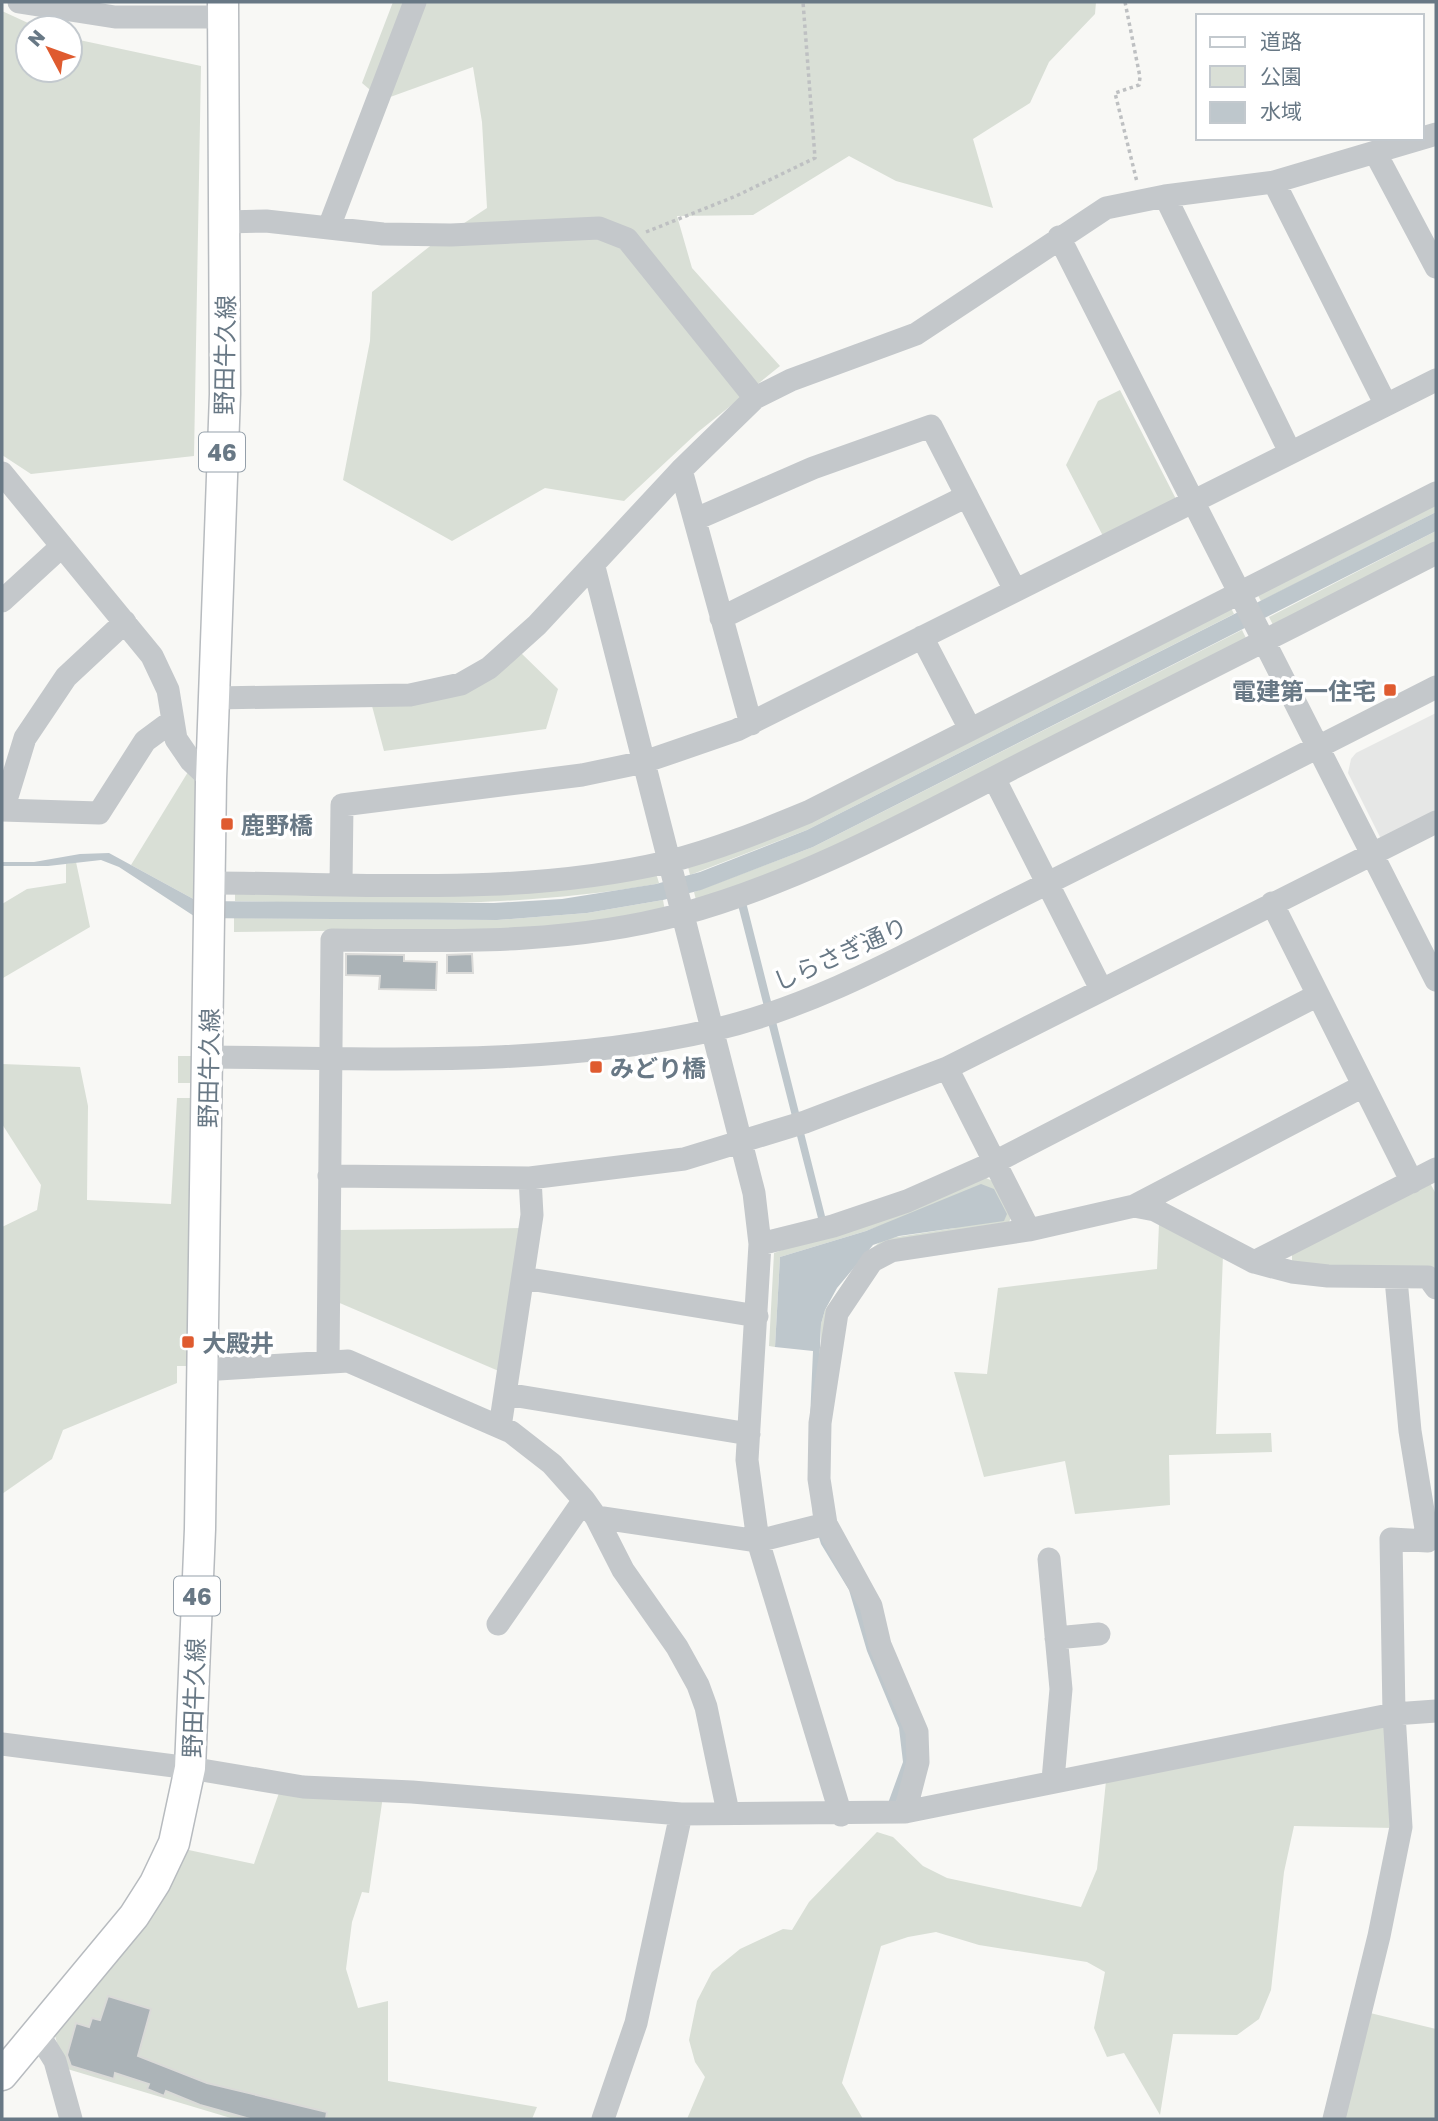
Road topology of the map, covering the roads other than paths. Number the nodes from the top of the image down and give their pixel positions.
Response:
1 (19, 2) edge
2 (415, 2) edge
3 (223, 9) edge
4 (1418, 140) edge
5 (1376, 154) junction
6 (1274, 182) junction
7 (1165, 196) junction
8 (225, 222) junction
9 (329, 228) junction
10 (1059, 237) junction
11 (1436, 267) edge
12 (1436, 380) edge
13 (755, 398) junction
14 (1385, 405) junction
15 (1290, 453) junction
16 (681, 470) junction
17 (2, 473) edge
18 (1436, 493) edge
19 (967, 496) junction
20 (1193, 500) junction
21 (696, 519) junction
22 (62, 546) junction
23 (1436, 553) edge
24 (594, 567) junction
25 (1015, 590) junction
26 (1239, 592) junction
27 (2, 601) edge
28 (721, 618) junction
29 (125, 622) junction
30 (922, 637) junction
31 (1265, 640) junction
32 (1436, 687) edge
33 (214, 698) junction
34 (172, 721) junction
35 (751, 724) junction
36 (970, 729) junction
37 (1318, 747) junction
38 (644, 762) junction
39 (993, 778) junction
40 (211, 779) junction
41 (3, 810) edge
42 (1436, 822) edge
43 (1372, 853) junction
44 (670, 864) junction
45 (341, 883) junction
46 (1047, 884) junction
47 (211, 901) junction
48 (1272, 904) junction
49 (682, 910) junction
50 (1436, 981) edge
51 (1101, 989) junction
52 (1318, 995) junction
53 (713, 1030) junction
54 (209, 1057) junction
55 (331, 1058) junction
56 (947, 1068) junction
57 (1363, 1086) junction
58 (742, 1142) junction
59 (995, 1162) junction
60 (1436, 1169) edge
61 (329, 1176) junction
62 (530, 1178) junction
63 (1412, 1182) junction
64 (1134, 1206) junction
65 (1029, 1230) junction
66 (760, 1244) junction
67 (1254, 1262) junction
68 (523, 1278) junction
69 (1396, 1279) junction
70 (1436, 1288) edge
71 (757, 1316) junction
72 (328, 1362) junction
73 (202, 1370) junction
74 (506, 1394) junction
75 (500, 1427) junction
76 (749, 1434) junction
77 (590, 1509) junction
78 (826, 1524) junction
79 (758, 1541) junction
80 (1049, 1559) dead end
81 (498, 1624) dead end
82 (1099, 1634) dead end
83 (1056, 1638) junction
84 (1436, 1711) edge
85 (1394, 1714) junction
86 (2, 1744) edge
87 (190, 1768) junction
88 (1053, 1780) junction
89 (728, 1812) junction
90 (905, 1812) junction
91 (681, 1814) junction
92 (841, 1815) junction
93 (37, 2032) junction
94 (2, 2075) edge
95 (71, 2119) edge
96 (603, 2119) edge
97 (1334, 2119) edge

1 - 3 street
2 - 9 street
3 - 8 main road, 野田牛久線 / 46
4 - 5 street
5 - 6 street
5 - 11 street
6 - 7 street
6 - 14 street
7 - 10 street
7 - 15 street
8 - 9 street
8 - 33 main road, 野田牛久線 / 46
9 - 13 street
10 - 13 street
10 - 20 street
12 - 14 street
13 - 16 street
14 - 15 street
15 - 20 street
16 - 21 street
16 - 24 street
17 - 22 street
18 - 26 street
19 - 21 street
19 - 25 street
19 - 28 street
20 - 25 street
20 - 26 street
21 - 28 street
22 - 27 street
22 - 29 street
23 - 31 street
24 - 33 street
24 - 38 street
25 - 30 street
26 - 31 street
26 - 36 street
28 - 35 street
29 - 34 street
29 - 41 street
30 - 35 street
30 - 36 street
31 - 37 street
31 - 39 street
32 - 37 street, しらさぎ通り
33 - 40 main road, 野田牛久線 / 46
34 - 40 street
34 - 41 street
35 - 38 street
36 - 44 street
37 - 43 street
37 - 46 street, しらさぎ通り
38 - 44 street
38 - 45 street
39 - 46 street
39 - 49 street
40 - 47 main road, 野田牛久線 / 46
42 - 43 street
43 - 48 street
43 - 50 street
44 - 45 street
44 - 49 street
45 - 47 street
46 - 51 street
46 - 53 street, しらさぎ通り
47 - 54 main road, 野田牛久線 / 46
48 - 51 street
48 - 52 street
49 - 53 street
49 - 55 street
51 - 56 street
52 - 57 street
52 - 59 street
53 - 55 street, しらさぎ通り
53 - 58 street
54 - 55 street, しらさぎ通り
54 - 73 main road, 野田牛久線 / 46
55 - 61 street
56 - 58 street
56 - 59 street
57 - 63 street
57 - 64 street
58 - 62 street
58 - 66 street
59 - 65 street
59 - 66 street
60 - 63 street
61 - 62 street
61 - 72 street
62 - 68 street
63 - 67 street
64 - 65 street
64 - 67 street
65 - 78 street
66 - 71 street
67 - 69 street
68 - 71 street
68 - 74 street
69 - 70 street
69 - 85 street
71 - 76 street
72 - 73 street
72 - 75 street
73 - 87 main road, 野田牛久線 / 46
74 - 75 street
74 - 76 street
75 - 77 street
76 - 79 street
77 - 79 street
77 - 81 street
77 - 89 street
78 - 79 street
78 - 90 street
79 - 92 street
80 - 83 street
82 - 83 street
83 - 88 street
84 - 85 street
85 - 88 street
85 - 97 street
86 - 87 street
87 - 91 street
87 - 93 main road, 野田牛久線 / 46
88 - 90 street
89 - 91 street
89 - 92 street
90 - 92 street
91 - 96 street
93 - 94 main road, 野田牛久線 / 46
93 - 95 street

